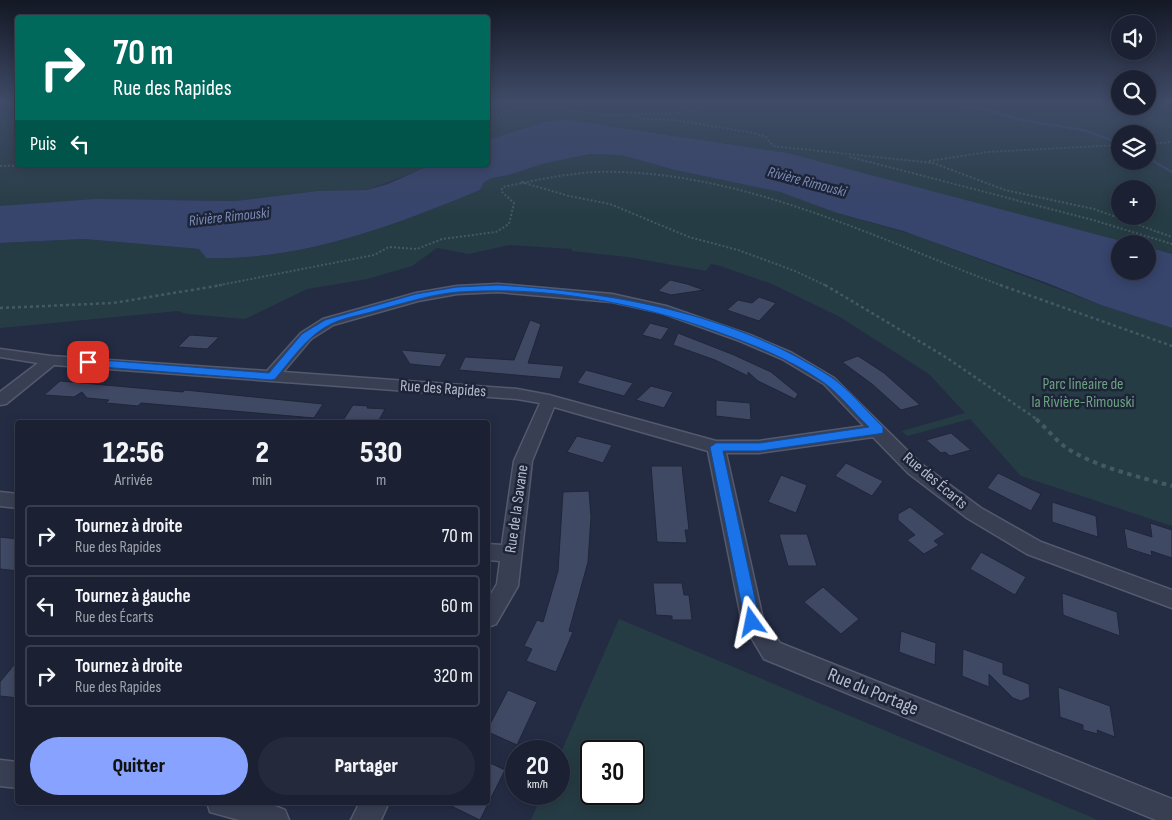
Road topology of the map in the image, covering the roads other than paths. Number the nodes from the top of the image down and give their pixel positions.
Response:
1 (0, 353) edge
2 (51, 360) junction
3 (271, 376) junction
4 (0, 400) edge
5 (549, 400) junction
6 (878, 430) junction
7 (716, 447) junction
8 (0, 499) edge
9 (15, 501) edge
10 (490, 552) edge
11 (510, 554) junction
12 (1172, 599) edge
13 (490, 614) edge
14 (0, 773) edge
15 (15, 775) edge
16 (236, 805) edge
17 (374, 805) edge
18 (1172, 813) edge
19 (275, 820) edge
20 (365, 820) edge

1 - 2 street, Rue des Rapides
2 - 3 street, Rue des Rapides
2 - 4 street
3 - 5 street, Rue des Rapides
3 - 6 street, Rue des Écarts
5 - 7 street, Rue des Rapides
5 - 11 street, Rue de la Savane
6 - 7 street, Rue des Rapides
6 - 12 street, Rue des Écarts
7 - 18 street, Rue du Portage
8 - 9 street
10 - 11 street
11 - 13 street, Rue de la Savane
14 - 15 street
16 - 19 street
17 - 20 street

